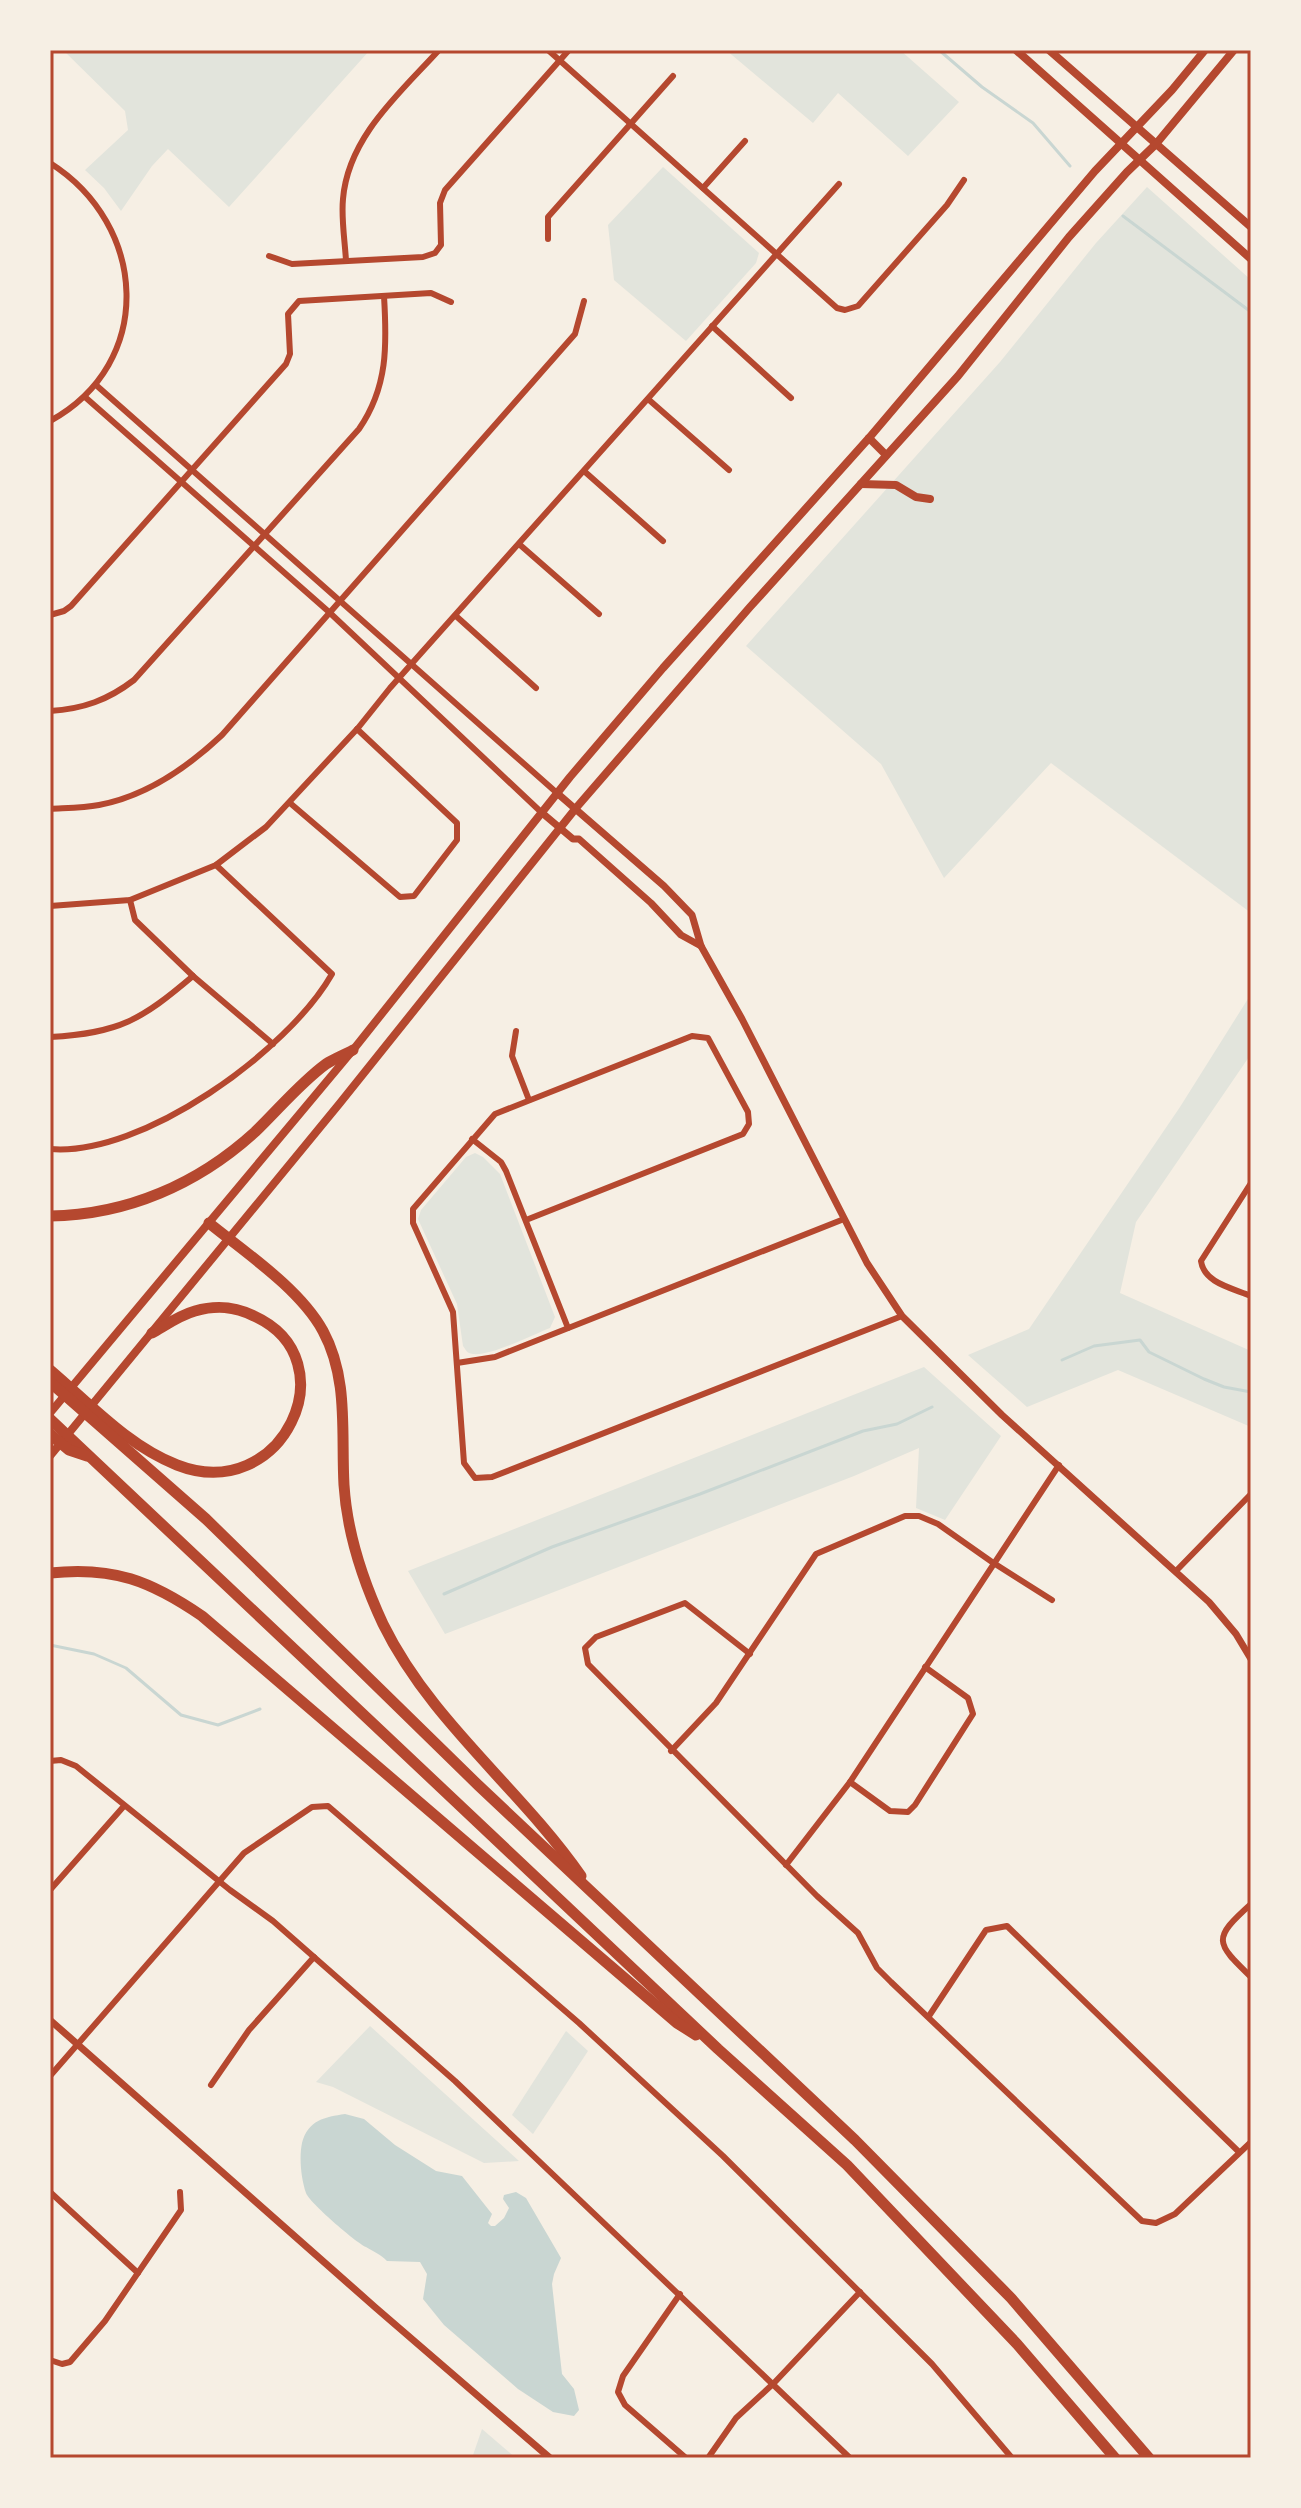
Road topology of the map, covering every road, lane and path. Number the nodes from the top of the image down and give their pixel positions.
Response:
1 (439, 50) edge
2 (548, 50) edge
3 (569, 50) edge
4 (1016, 50) edge
5 (1049, 50) edge
6 (1205, 50) edge
7 (1234, 50) edge
8 (560, 61) junction
9 (673, 76) dead end
10 (630, 124) junction
11 (1136, 127) junction
12 (745, 141) dead end
13 (1120, 142) junction
14 (1156, 144) junction
15 (1140, 160) junction
16 (50, 163) edge
17 (964, 180) dead end
18 (839, 184) dead end
19 (703, 188) junction
20 (1251, 227) edge
21 (548, 239) dead end
22 (776, 254) junction
23 (269, 256) dead end
24 (1251, 259) edge
25 (346, 261) junction
26 (384, 296) junction
27 (584, 301) dead end
28 (451, 302) dead end
29 (712, 326) junction
30 (96, 385) junction
31 (85, 397) junction
32 (791, 398) dead end
33 (648, 399) junction
34 (50, 421) edge
35 (869, 438) junction
36 (886, 455) junction
37 (729, 470) dead end
38 (192, 471) junction
39 (584, 471) junction
40 (183, 481) junction
41 (861, 484) junction
42 (930, 499) dead end
43 (265, 534) junction
44 (663, 541) dead end
45 (519, 544) junction
46 (254, 546) junction
47 (338, 600) junction
48 (329, 612) junction
49 (599, 614) dead end
50 (50, 615) edge
51 (456, 616) junction
52 (412, 664) junction
53 (399, 678) junction
54 (536, 688) dead end
55 (50, 711) edge
56 (357, 729) junction
57 (557, 793) junction
58 (290, 803) junction
59 (576, 808) junction
60 (50, 809) edge
61 (541, 812) junction
62 (559, 828) junction
63 (216, 865) junction
64 (130, 900) junction
65 (50, 906) edge
66 (701, 946) junction
67 (193, 976) junction
68 (516, 1031) dead end
69 (50, 1037) edge
70 (273, 1044) junction
71 (353, 1050) junction
72 (529, 1100) junction
73 (472, 1139) junction
74 (50, 1149) edge
75 (1251, 1183) edge
76 (50, 1216) edge
77 (844, 1219) junction
78 (526, 1220) junction
79 (209, 1223) junction
80 (228, 1238) junction
81 (1251, 1296) edge
82 (902, 1316) junction
83 (568, 1328) junction
84 (152, 1333) junction
85 (457, 1363) junction
86 (50, 1370) edge
87 (50, 1382) edge
88 (50, 1416) edge
89 (50, 1434) edge
90 (50, 1456) edge
91 (91, 1457) junction
92 (1059, 1465) junction
93 (1251, 1494) edge
94 (992, 1562) junction
95 (1176, 1571) junction
96 (50, 1573) edge
97 (1052, 1600) dead end
98 (750, 1654) junction
99 (1251, 1659) edge
100 (925, 1667) junction
101 (671, 1751) junction
102 (50, 1761) edge
103 (850, 1782) junction
104 (124, 1806) junction
105 (786, 1865) junction
106 (219, 1881) junction
107 (50, 1890) edge
108 (595, 1896) junction
109 (1251, 1904) edge
110 (314, 1957) junction
111 (1251, 1977) edge
112 (929, 2016) junction
113 (50, 2020) edge
114 (79, 2045) junction
115 (718, 2049) junction
116 (50, 2076) edge
117 (211, 2085) dead end
118 (1251, 2142) edge
119 (1239, 2152) junction
120 (50, 2192) edge
121 (180, 2192) dead end
122 (138, 2273) junction
123 (860, 2292) junction
124 (680, 2294) junction
125 (50, 2360) edge
126 (774, 2383) junction
127 (550, 2458) edge
128 (686, 2458) edge
129 (708, 2458) edge
130 (850, 2458) edge
131 (1012, 2458) edge
132 (1115, 2458) edge
133 (1149, 2458) edge

1 - 25 street
2 - 8 street
3 - 8 street
4 - 13 main road
5 - 11 main road
6 - 11 main road
7 - 14 main road
8 - 10 street
8 - 25 street
9 - 10 street
10 - 19 street
10 - 21 street
11 - 13 main road
11 - 14 main road
12 - 19 street
13 - 15 main road
13 - 35 main road
14 - 15 main road
14 - 20 main road
15 - 24 main road
15 - 36 main road
16 - 30 street
17 - 22 street
18 - 22 street
19 - 22 street
22 - 29 street
23 - 25 street
26 - 28 street
26 - 38 street
26 - 43 street
27 - 47 street
29 - 32 street
29 - 33 street
30 - 31 street
30 - 38 street
31 - 34 street
31 - 40 street
33 - 37 street
33 - 39 street
35 - 36 main road
35 - 57 main road
36 - 41 main road
38 - 40 street
38 - 43 street
39 - 44 street
39 - 45 street
40 - 46 street
40 - 50 street
41 - 42 main road
41 - 59 main road
43 - 46 street
43 - 47 street
45 - 49 street
45 - 51 street
46 - 48 street
46 - 55 street
47 - 48 street
47 - 52 street
48 - 53 street
48 - 60 street
51 - 52 street
51 - 54 street
52 - 53 street
52 - 57 street
53 - 56 street
53 - 61 street
56 - 58 street
56 - 58 street
57 - 59 street
57 - 61 main road
58 - 63 street
59 - 62 main road
59 - 66 street
61 - 62 street
61 - 71 main road
62 - 66 street
62 - 80 main road
63 - 64 street
63 - 70 street
64 - 65 street
64 - 67 street
66 - 77 street
67 - 69 street
67 - 70 street
68 - 72 street
70 - 74 street
71 - 76 highway
71 - 79 main road
72 - 73 street
72 - 78 street
73 - 78 street
73 - 85 street
75 - 81 street
77 - 82 street
77 - 83 street
78 - 83 street
79 - 80 highway
79 - 88 main road
80 - 84 main road
80 - 108 highway
82 - 85 street
82 - 92 street
83 - 85 street
84 - 86 highway
84 - 90 main road
87 - 108 highway
88 - 91 highway
89 - 91 highway
91 - 115 highway
92 - 94 street
92 - 95 street
93 - 95 street
94 - 97 street
94 - 98 street
94 - 100 street
95 - 99 street
96 - 115 highway
98 - 101 street
98 - 101 street
100 - 103 street
100 - 103 street
101 - 105 street
102 - 104 street
103 - 105 street
104 - 106 street
104 - 107 street
105 - 112 street
106 - 110 street
106 - 114 street
106 - 123 street
108 - 133 highway
109 - 111 street
110 - 117 street
110 - 124 street
112 - 119 street
112 - 119 street
113 - 114 street
114 - 116 street
114 - 127 street
115 - 132 highway
118 - 119 street
120 - 122 street
121 - 122 street
122 - 125 street
123 - 126 street
123 - 131 street
124 - 126 street
124 - 128 street
126 - 129 street
126 - 130 street

